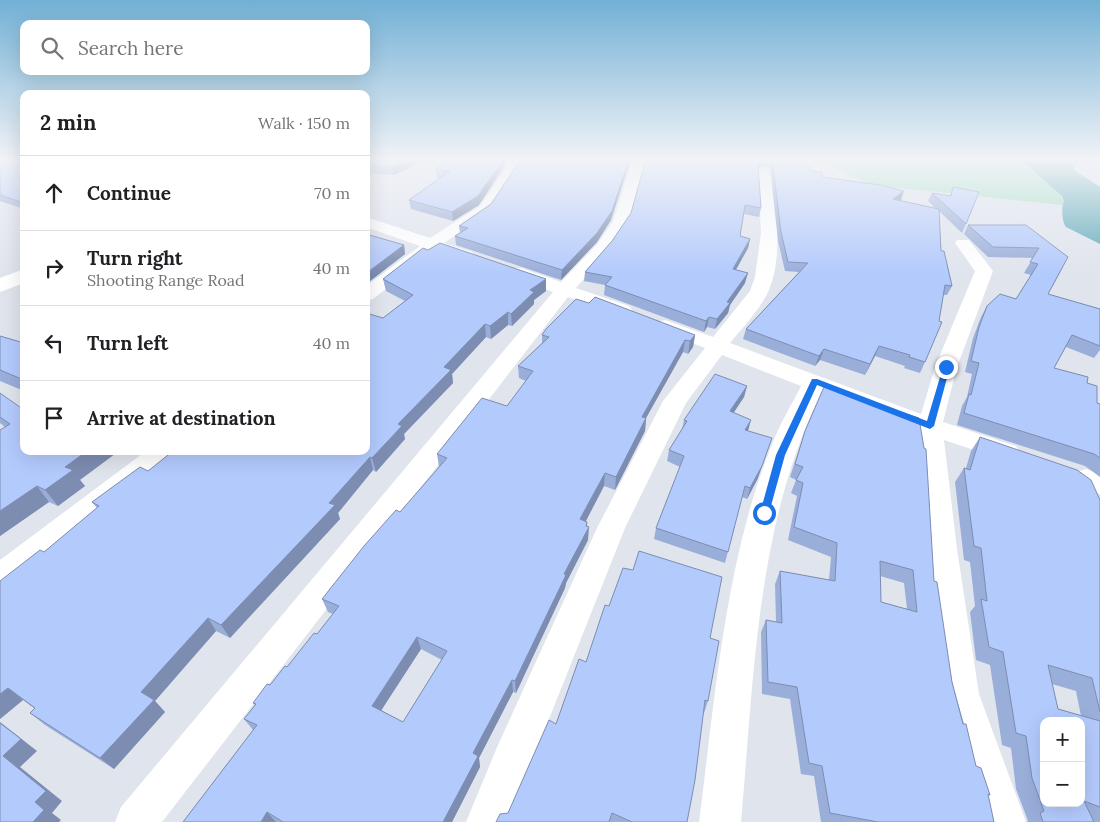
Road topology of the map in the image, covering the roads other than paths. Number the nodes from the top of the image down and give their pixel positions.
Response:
1 (493, 197) edge
2 (628, 197) edge
3 (767, 197) edge
4 (370, 223) edge
5 (963, 243) dead end
6 (432, 244) junction
7 (20, 268) edge
8 (0, 277) edge
9 (20, 277) edge
10 (0, 286) edge
11 (564, 289) junction
12 (370, 292) edge
13 (716, 345) junction
14 (815, 381) junction
15 (930, 426) junction
16 (159, 455) edge
17 (1030, 459) edge
18 (1084, 478) edge
19 (1100, 503) edge
20 (0, 578) edge
21 (136, 822) edge
22 (487, 822) edge
23 (720, 822) edge
24 (1005, 822) edge

1 - 6 street
2 - 11 street
3 - 13 street
4 - 6 street
5 - 15 street
6 - 11 street
6 - 12 street
7 - 8 main road
9 - 10 main road
11 - 13 street
11 - 21 street
13 - 14 street
13 - 22 street
14 - 15 street
14 - 23 street
15 - 17 street
15 - 24 street
16 - 20 street
18 - 19 street

